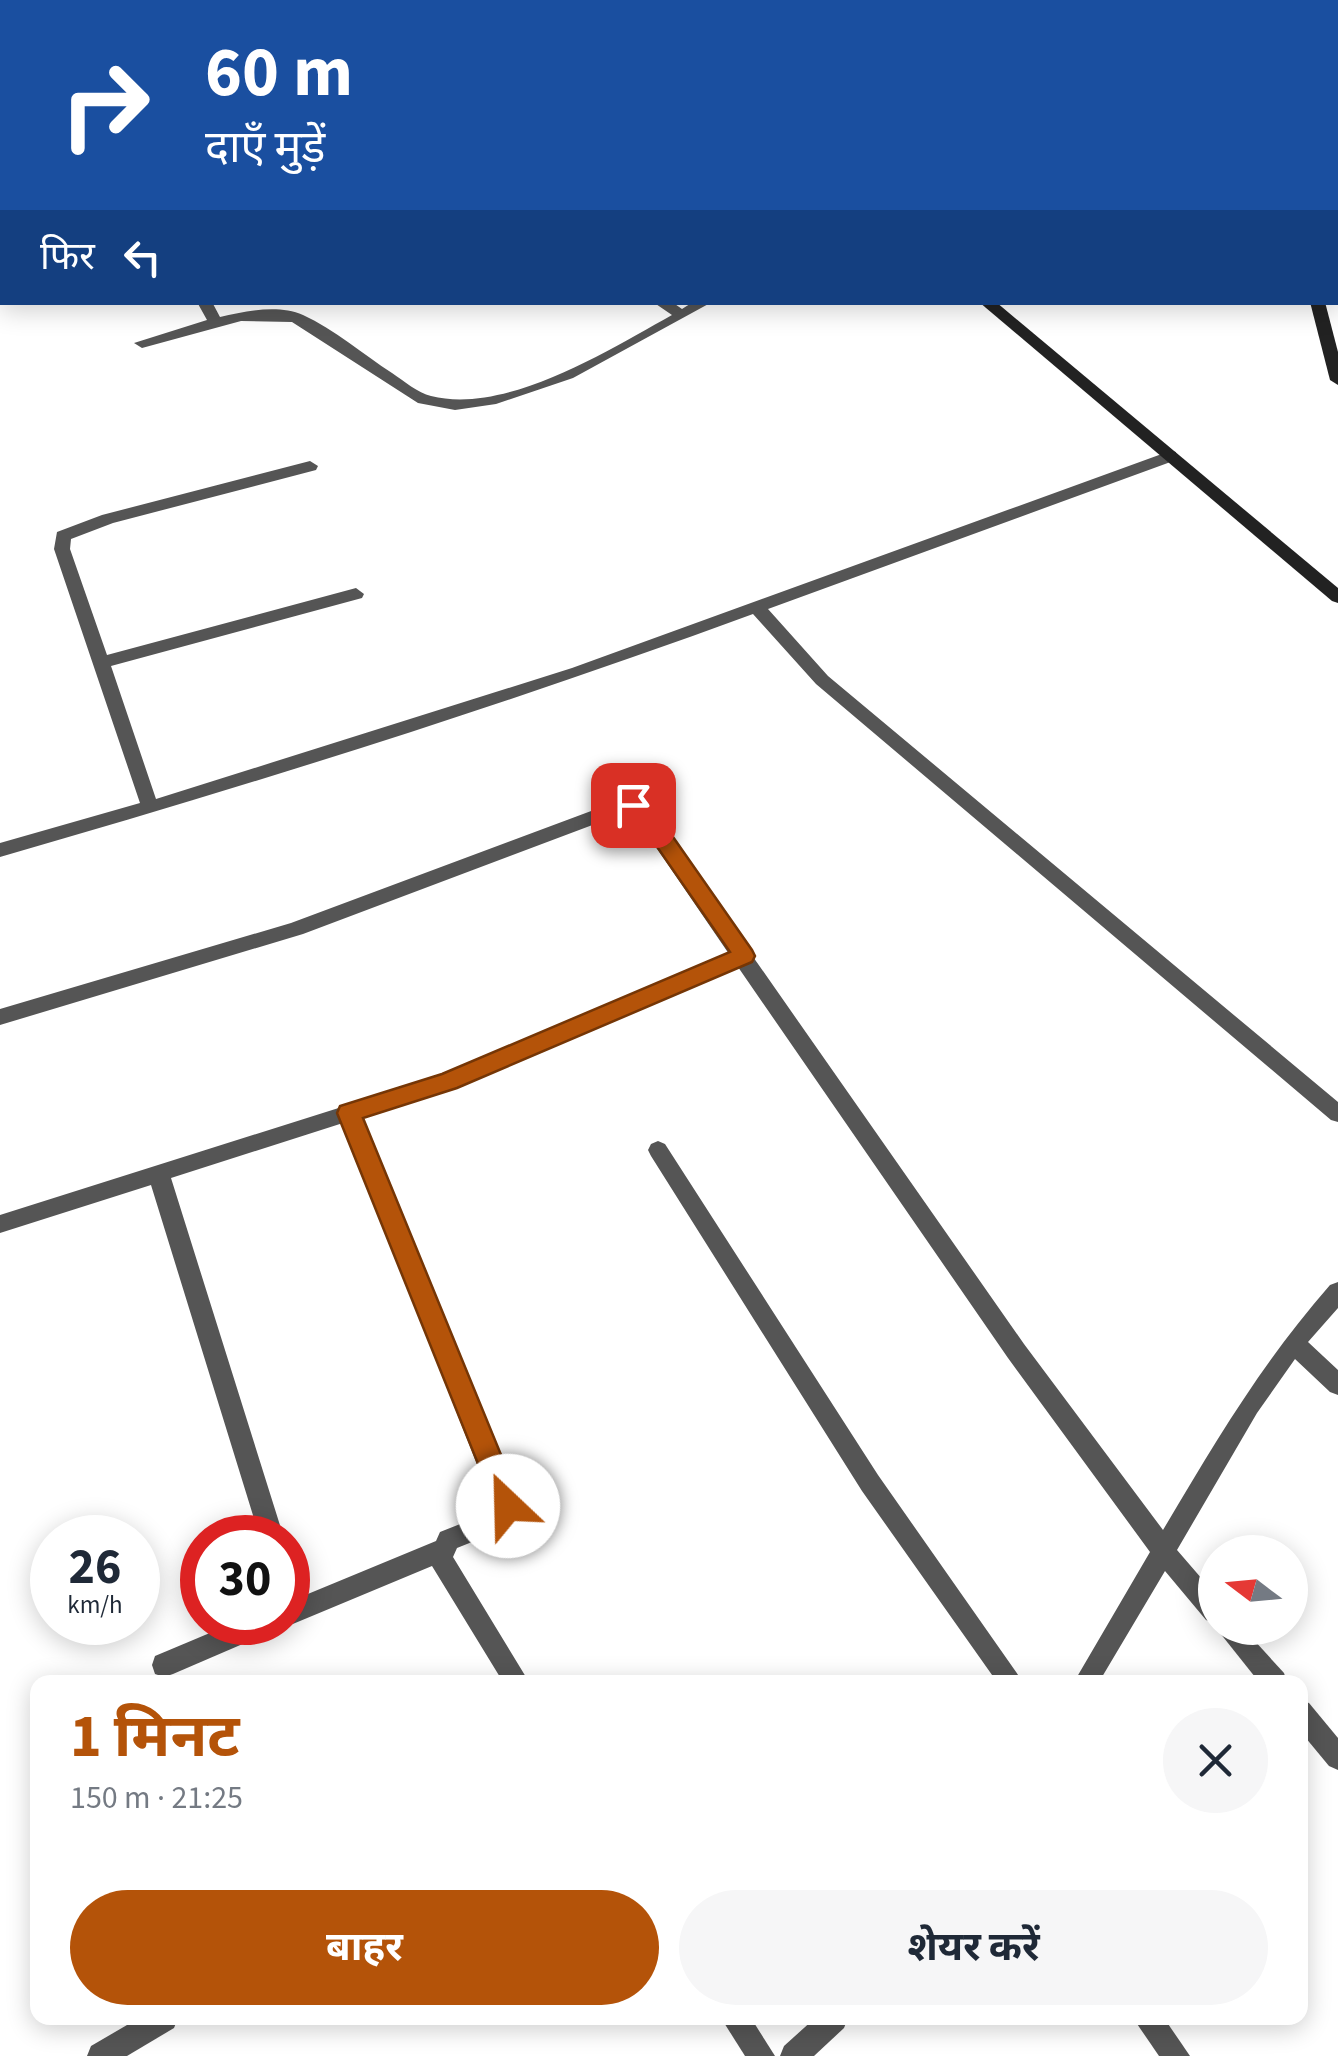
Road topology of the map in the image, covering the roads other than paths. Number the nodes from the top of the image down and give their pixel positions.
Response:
1 (206, 305) edge
2 (666, 305) edge
3 (700, 305) edge
4 (990, 305) edge
5 (1318, 305) edge
6 (683, 314) junction
7 (217, 324) junction
8 (142, 343) dead end
9 (1338, 380) edge
10 (1170, 456) junction
11 (310, 466) dead end
12 (356, 594) dead end
13 (1338, 597) edge
14 (756, 607) junction
15 (102, 662) junction
16 (150, 807) junction
17 (0, 850) edge
18 (744, 956) junction
19 (0, 1017) edge
20 (349, 1113) junction
21 (1338, 1114) edge
22 (658, 1150) dead end
23 (158, 1175) junction
24 (0, 1224) edge
25 (1338, 1292) edge
26 (1294, 1343) junction
27 (1338, 1384) edge
28 (265, 1515) edge
29 (442, 1550) junction
30 (1165, 1553) junction
31 (1198, 1592) edge
32 (310, 1597) edge
33 (210, 1645) edge
34 (1242, 1645) edge
35 (164, 1664) dead end
36 (513, 1675) edge
37 (1006, 1675) edge
38 (1090, 1675) edge
39 (1268, 1675) edge
40 (1308, 1721) edge
41 (1338, 1757) edge
42 (152, 2025) edge
43 (741, 2025) edge
44 (827, 2025) edge
45 (1152, 2025) edge
46 (101, 2056) edge
47 (761, 2056) edge
48 (794, 2056) edge
49 (1176, 2056) edge

1 - 7 street
2 - 6 street
3 - 6 street
4 - 10 street
5 - 9 street
6 - 7 street
7 - 8 street
10 - 13 street
10 - 14 street
11 - 15 street
12 - 15 street
14 - 16 street
14 - 21 street
15 - 16 street
16 - 17 street
18 - 19 street
18 - 20 street
18 - 30 street
20 - 23 street
20 - 29 street
22 - 37 street
23 - 24 street
23 - 28 street
25 - 26 street
26 - 27 street
26 - 30 street
29 - 32 street
29 - 36 street
30 - 31 street
30 - 38 street
33 - 35 street
34 - 39 street
40 - 41 street
42 - 46 street
43 - 47 street
44 - 48 street
45 - 49 street

